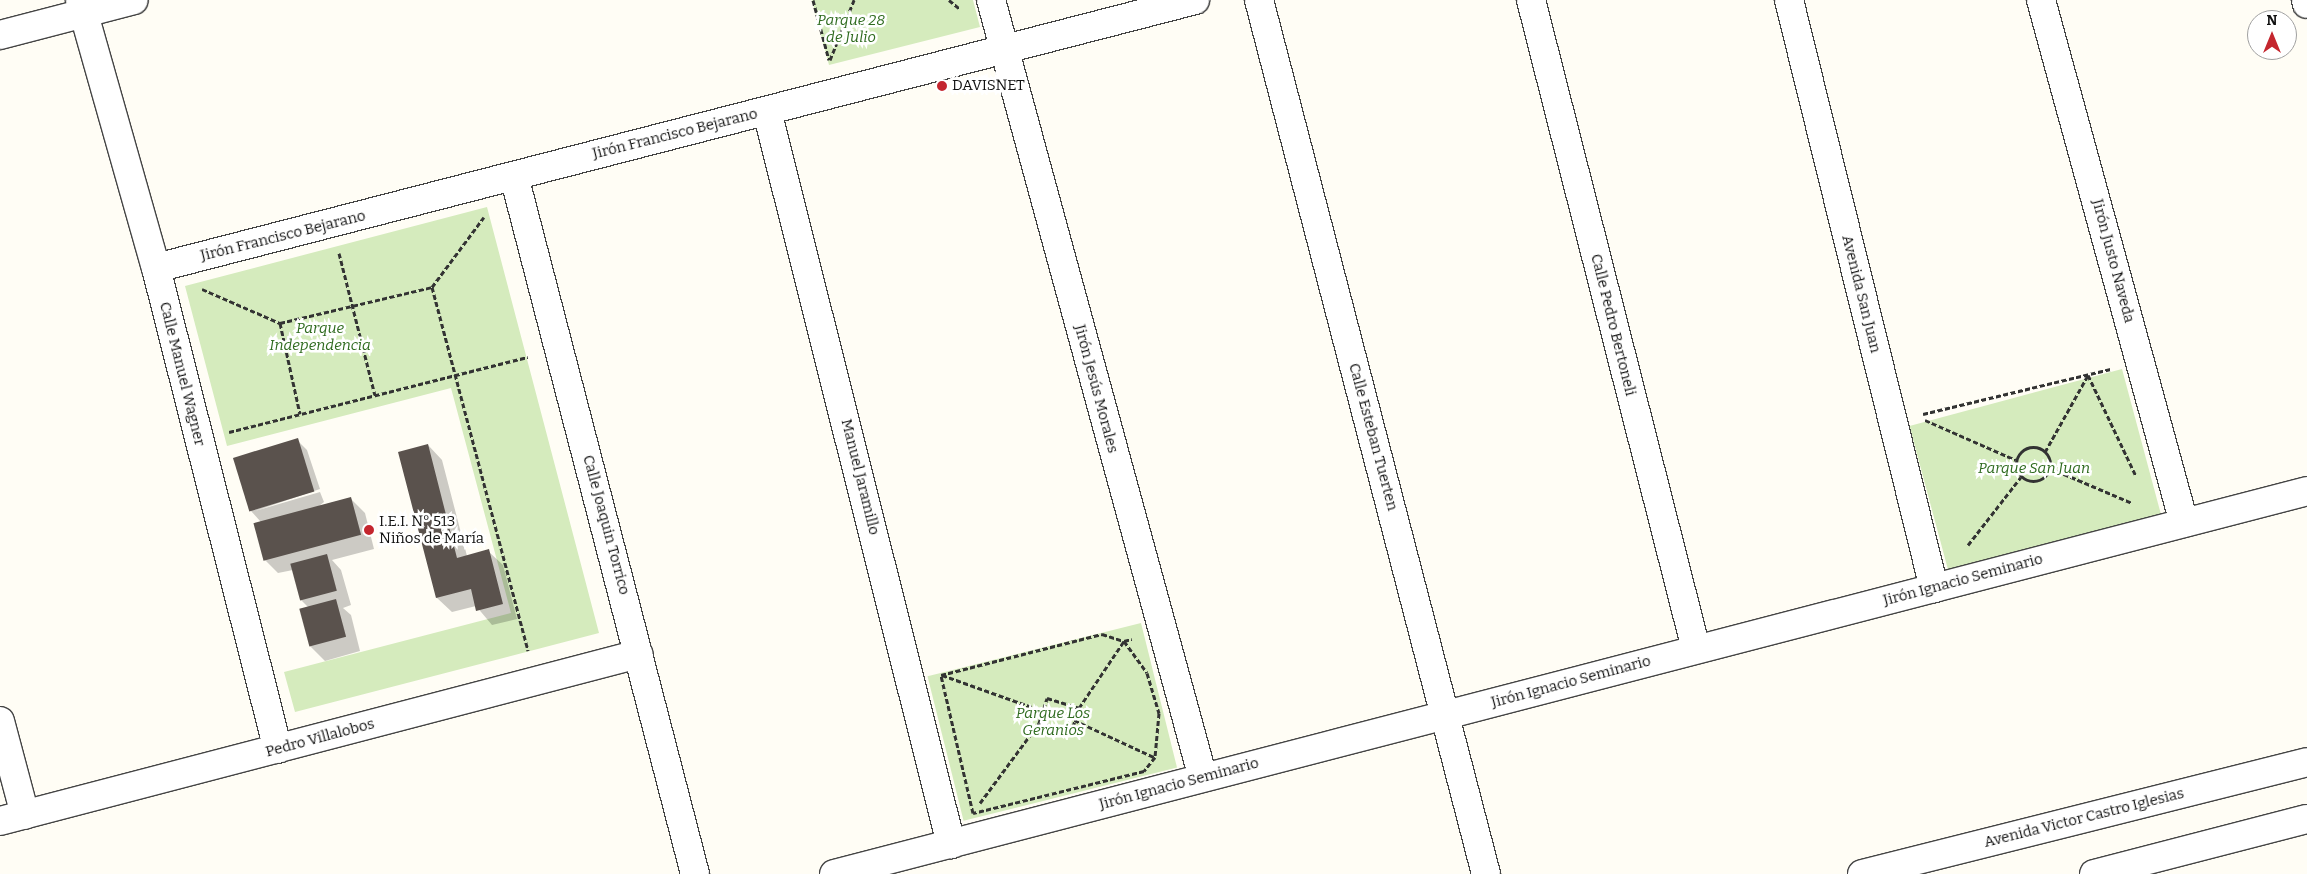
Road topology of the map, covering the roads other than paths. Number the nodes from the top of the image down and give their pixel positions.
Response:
1 (134, 0) edge
2 (991, 0) edge
3 (1195, 0) edge
4 (1259, 0) edge
5 (1531, 0) edge
6 (1789, 0) edge
7 (2042, 0) edge
8 (2306, 0) edge
9 (2307, 4) edge
10 (82, 7) edge
11 (0, 35) edge
12 (1004, 49) junction
13 (766, 111) junction
14 (514, 176) junction
15 (156, 268) junction
16 (2307, 491) edge
17 (2184, 523) junction
18 (1934, 588) junction
19 (1696, 649) junction
20 (639, 654) junction
21 (1444, 715) junction
22 (0, 721) edge
23 (278, 749) junction
24 (2307, 762) edge
25 (1203, 778) junction
26 (12, 818) edge
27 (2307, 819) edge
28 (951, 844) junction
29 (696, 874) edge
30 (834, 874) edge
31 (1486, 874) edge
32 (1862, 874) edge
33 (2094, 874) edge

1 - 10 street
2 - 12 street, Jirón Jesús Morales
3 - 12 street, Jirón Francisco Bejarano
4 - 21 street, Calle Esteban Tuerten
5 - 19 street, Calle Pedro Bertoneli
6 - 18 street, Avenida San Juan
7 - 17 street, Jirón Justo Naveda
8 - 9 street
10 - 11 street
10 - 15 street, Calle Manuel Wagner
12 - 13 street, Jirón Francisco Bejarano
12 - 25 street, Jirón Jesús Morales
13 - 14 street, Jirón Francisco Bejarano
13 - 28 street, Manuel Jaramillo
14 - 15 street, Jirón Francisco Bejarano
14 - 20 street, Calle Joaquin Torrico
15 - 23 street, Calle Manuel Wagner
16 - 17 street, Jirón Ignacio Seminario
17 - 18 street, Jirón Ignacio Seminario
18 - 19 street, Jirón Ignacio Seminario
19 - 21 street, Jirón Ignacio Seminario
20 - 23 street, Pedro Villalobos
20 - 29 street, Calle Joaquin Torrico
21 - 25 street, Jirón Ignacio Seminario
21 - 31 street, Calle Esteban Tuerten
22 - 26 street
23 - 26 street, Pedro Villalobos
24 - 32 street, Avenida Victor Castro Iglesias
25 - 28 street, Jirón Ignacio Seminario
27 - 33 street
28 - 30 street, Jirón Ignacio Seminario

